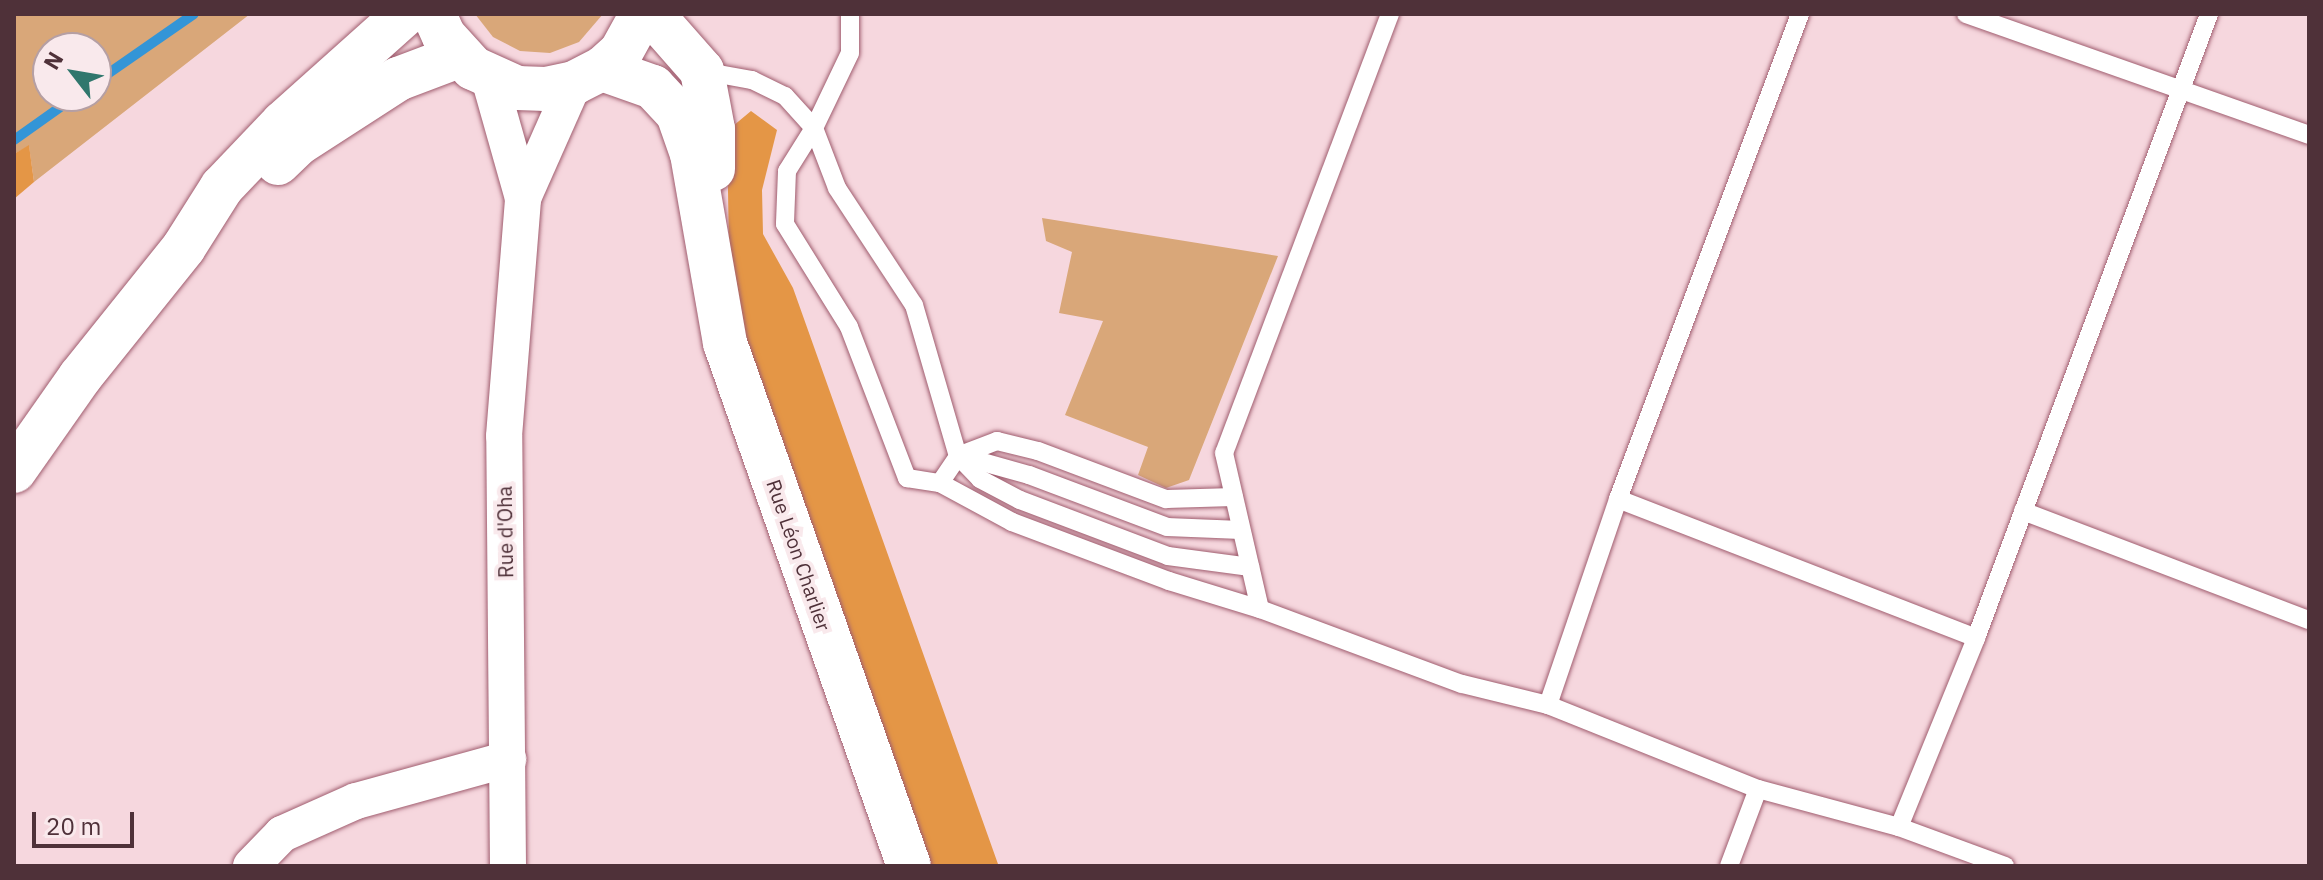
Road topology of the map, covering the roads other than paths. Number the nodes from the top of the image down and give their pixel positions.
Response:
1 (405, 14) edge
2 (434, 14) edge
3 (642, 14) edge
4 (652, 14) edge
5 (850, 14) edge
6 (1390, 14) edge
7 (1800, 14) edge
8 (1966, 14) edge
9 (2209, 14) edge
10 (474, 67) junction
11 (702, 71) junction
12 (588, 76) junction
13 (2180, 91) junction
14 (814, 128) junction
15 (2309, 135) edge
16 (523, 198) junction
17 (707, 239) junction
18 (184, 247) junction
19 (958, 456) junction
20 (14, 471) edge
21 (940, 483) junction
22 (1234, 497) junction
23 (1618, 499) junction
24 (2023, 511) junction
25 (1241, 530) junction
26 (1250, 567) junction
27 (1260, 609) junction
28 (2309, 620) edge
29 (1976, 638) junction
30 (1548, 705) junction
31 (508, 759) junction
32 (1758, 789) junction
33 (1899, 827) junction
34 (251, 866) edge
35 (508, 866) edge
36 (909, 866) edge
37 (1729, 866) edge
38 (2005, 866) edge

1 - 18 main road
2 - 10 main road
3 - 12 main road
4 - 11 main road
5 - 14 lane
6 - 22 lane
7 - 23 lane
8 - 13 lane
9 - 13 lane
10 - 12 main road
10 - 16 street, Rue d'Oha
10 - 18 main road
11 - 14 lane
11 - 17 main road, Rue Léon Charlier
12 - 16 street, Rue d'Oha
12 - 17 main road, Rue Léon Charlier
13 - 15 lane
13 - 24 lane
14 - 19 lane
14 - 21 lane
16 - 31 street, Rue d'Oha
17 - 36 main road, Rue Léon Charlier
18 - 20 main road
19 - 21 lane
19 - 22 lane
19 - 25 lane
19 - 26 lane
21 - 27 lane
22 - 25 lane
23 - 29 lane
23 - 30 lane
24 - 28 lane
24 - 29 lane
25 - 26 lane
26 - 27 lane
27 - 30 lane
29 - 33 lane
30 - 32 lane
31 - 34 street
31 - 35 street, Rue d'Oha
32 - 33 lane
32 - 37 lane
33 - 38 lane

